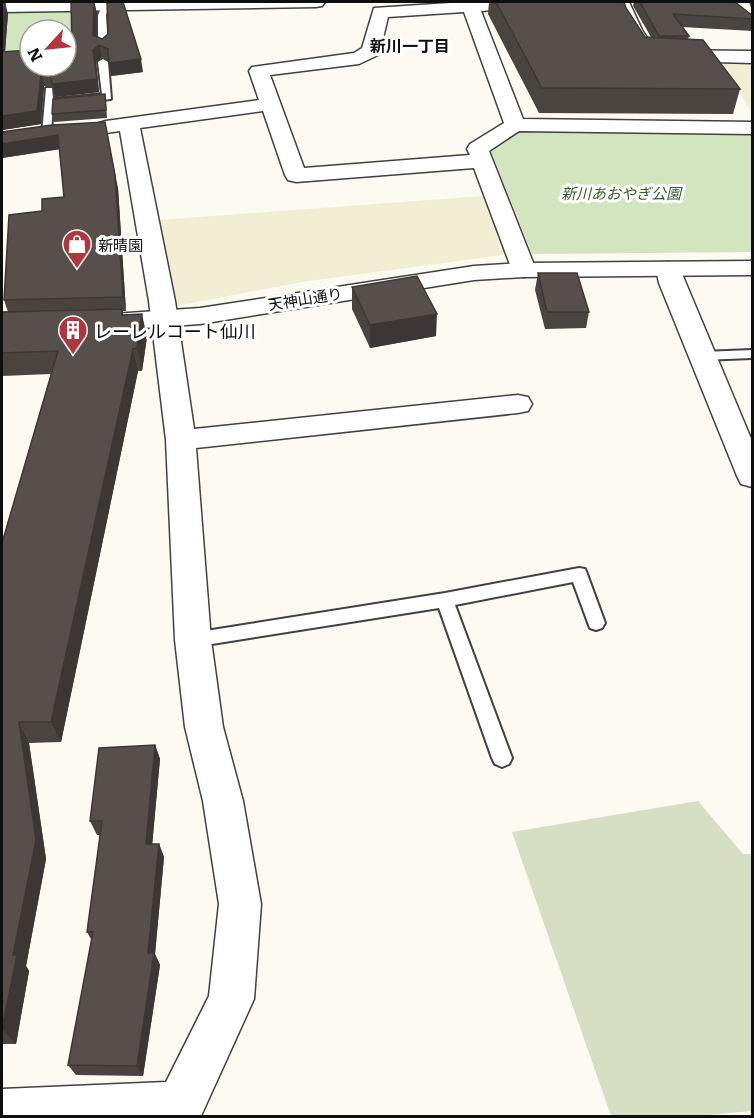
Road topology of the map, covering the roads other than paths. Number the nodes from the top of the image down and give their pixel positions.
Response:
1 (316, 2) edge
2 (534, 2) edge
3 (621, 2) edge
4 (108, 3) junction
5 (193, 3) edge
6 (266, 3) edge
7 (406, 6) edge
8 (470, 6) junction
9 (2, 8) edge
10 (103, 47) edge
11 (753, 57) edge
12 (104, 62) edge
13 (49, 90) edge
14 (49, 102) junction
15 (271, 104) junction
16 (515, 124) junction
17 (129, 125) junction
18 (753, 128) edge
19 (55, 131) joint
20 (481, 161) junction
21 (753, 268) edge
22 (668, 269) junction
23 (524, 270) junction
24 (165, 320) junction
25 (73, 324) edge
26 (753, 354) edge
27 (702, 356) junction
28 (518, 404) dead end
29 (181, 440) junction
30 (753, 476) edge
31 (445, 600) junction
32 (596, 623) dead end
33 (193, 640) junction
34 (502, 758) dead end
35 (178, 1111) edge
36 (2, 1113) edge

1 - 6 street
2 - 8 street
3 - 11 street
4 - 5 street
4 - 9 street
4 - 10 lane
5 - 6 street
7 - 8 street
7 - 15 street
8 - 16 street
12 - 14 lane
13 - 14 lane
14 - 19 lane
15 - 17 street
15 - 20 street
16 - 18 street
16 - 20 street
17 - 19 street
17 - 24 street
20 - 23 street
21 - 22 street, 天神山通り
22 - 23 street, 天神山通り
22 - 27 street
23 - 24 street, 天神山通り
24 - 25 street, 天神山通り
24 - 29 street
26 - 27 lane
27 - 30 street
28 - 29 street
29 - 33 street
31 - 32 lane
31 - 33 lane
31 - 34 lane
33 - 35 street
35 - 36 street

